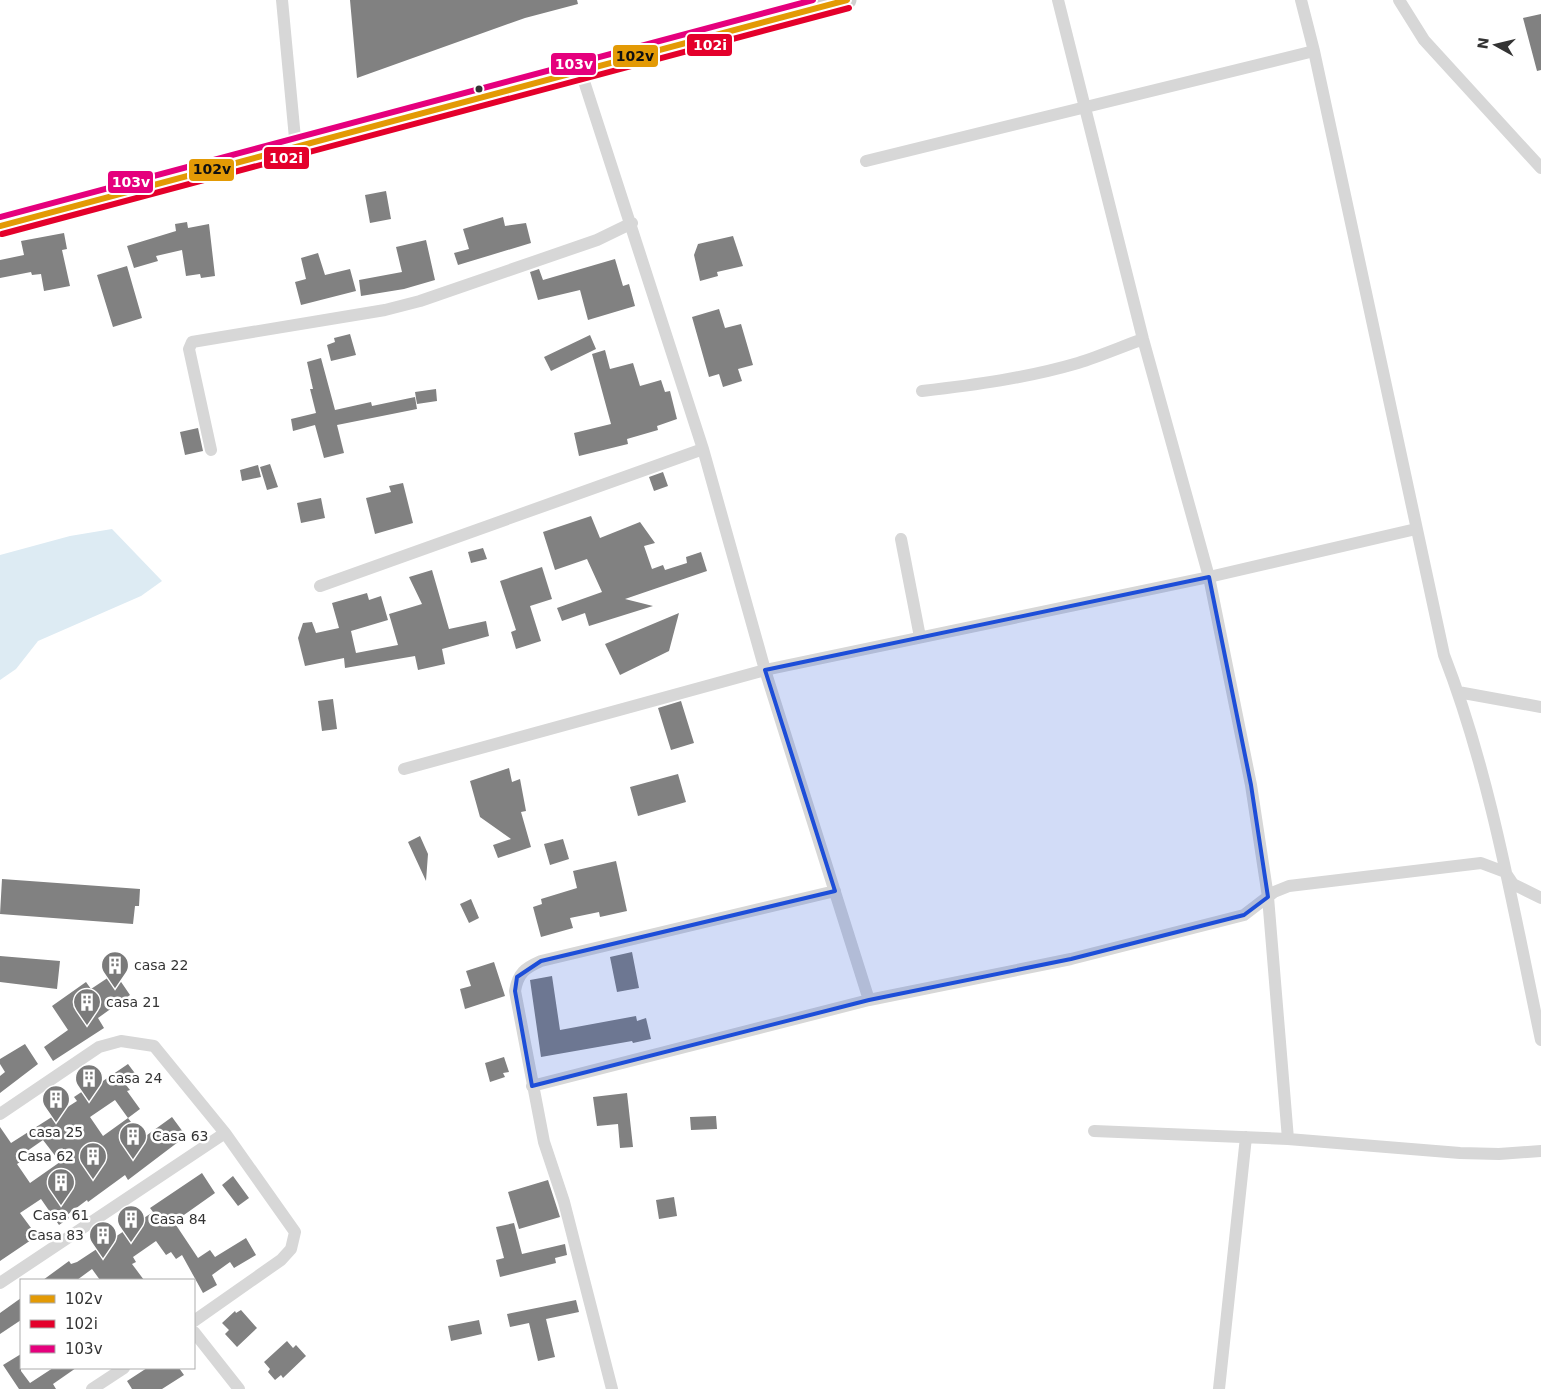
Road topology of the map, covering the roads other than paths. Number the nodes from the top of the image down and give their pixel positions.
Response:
1 (282, 0) edge
2 (847, 0) edge
3 (1058, 0) edge
4 (1302, 0) edge
5 (1399, 0) edge
6 (1314, 50) junction
7 (581, 72) junction
8 (1084, 107) junction
9 (296, 148) junction
10 (866, 161) dead end
11 (1541, 168) edge
12 (632, 223) junction
13 (0, 226) edge
14 (1143, 339) junction
15 (922, 391) dead end
16 (211, 450) dead end
17 (703, 450) junction
18 (1416, 529) junction
19 (901, 539) dead end
20 (1210, 577) junction
21 (320, 586) dead end
22 (920, 637) junction
23 (764, 670) junction
24 (1458, 692) junction
25 (1541, 707) edge
26 (404, 769) dead end
27 (1505, 872) junction
28 (835, 891) junction
29 (1268, 897) junction
30 (1541, 898) edge
31 (869, 1000) junction
32 (1541, 1040) edge
33 (532, 1086) junction
34 (0, 1114) edge
35 (1094, 1131) dead end
36 (225, 1133) junction
37 (1246, 1137) junction
38 (1288, 1139) junction
39 (1541, 1151) edge
40 (0, 1283) edge
41 (195, 1320) edge
42 (195, 1333) edge
43 (122, 1369) edge
44 (611, 1383) edge
45 (92, 1389) edge
46 (239, 1389) edge
47 (601, 1389) edge
48 (1220, 1389) edge

1 - 9 street
2 - 7 main road
3 - 8 street
4 - 6 street
5 - 11 street
6 - 8 street
6 - 18 street
7 - 9 main road
7 - 12 street
8 - 10 street
8 - 14 street
9 - 13 main road
12 - 16 street
12 - 17 street
14 - 15 street
14 - 20 street
17 - 21 street
17 - 23 street
18 - 20 street
18 - 24 street
19 - 22 street
20 - 22 street
20 - 29 street
22 - 23 street
23 - 26 street
23 - 28 street
24 - 25 street
24 - 27 street
27 - 29 street
27 - 30 street
27 - 32 street
28 - 31 street
28 - 33 street
29 - 31 street
29 - 38 street
31 - 33 street
33 - 44 street
34 - 36 street
35 - 37 street
36 - 40 street
36 - 41 street
37 - 38 street
37 - 48 street
38 - 39 street
42 - 46 street
43 - 45 street
44 - 47 street

